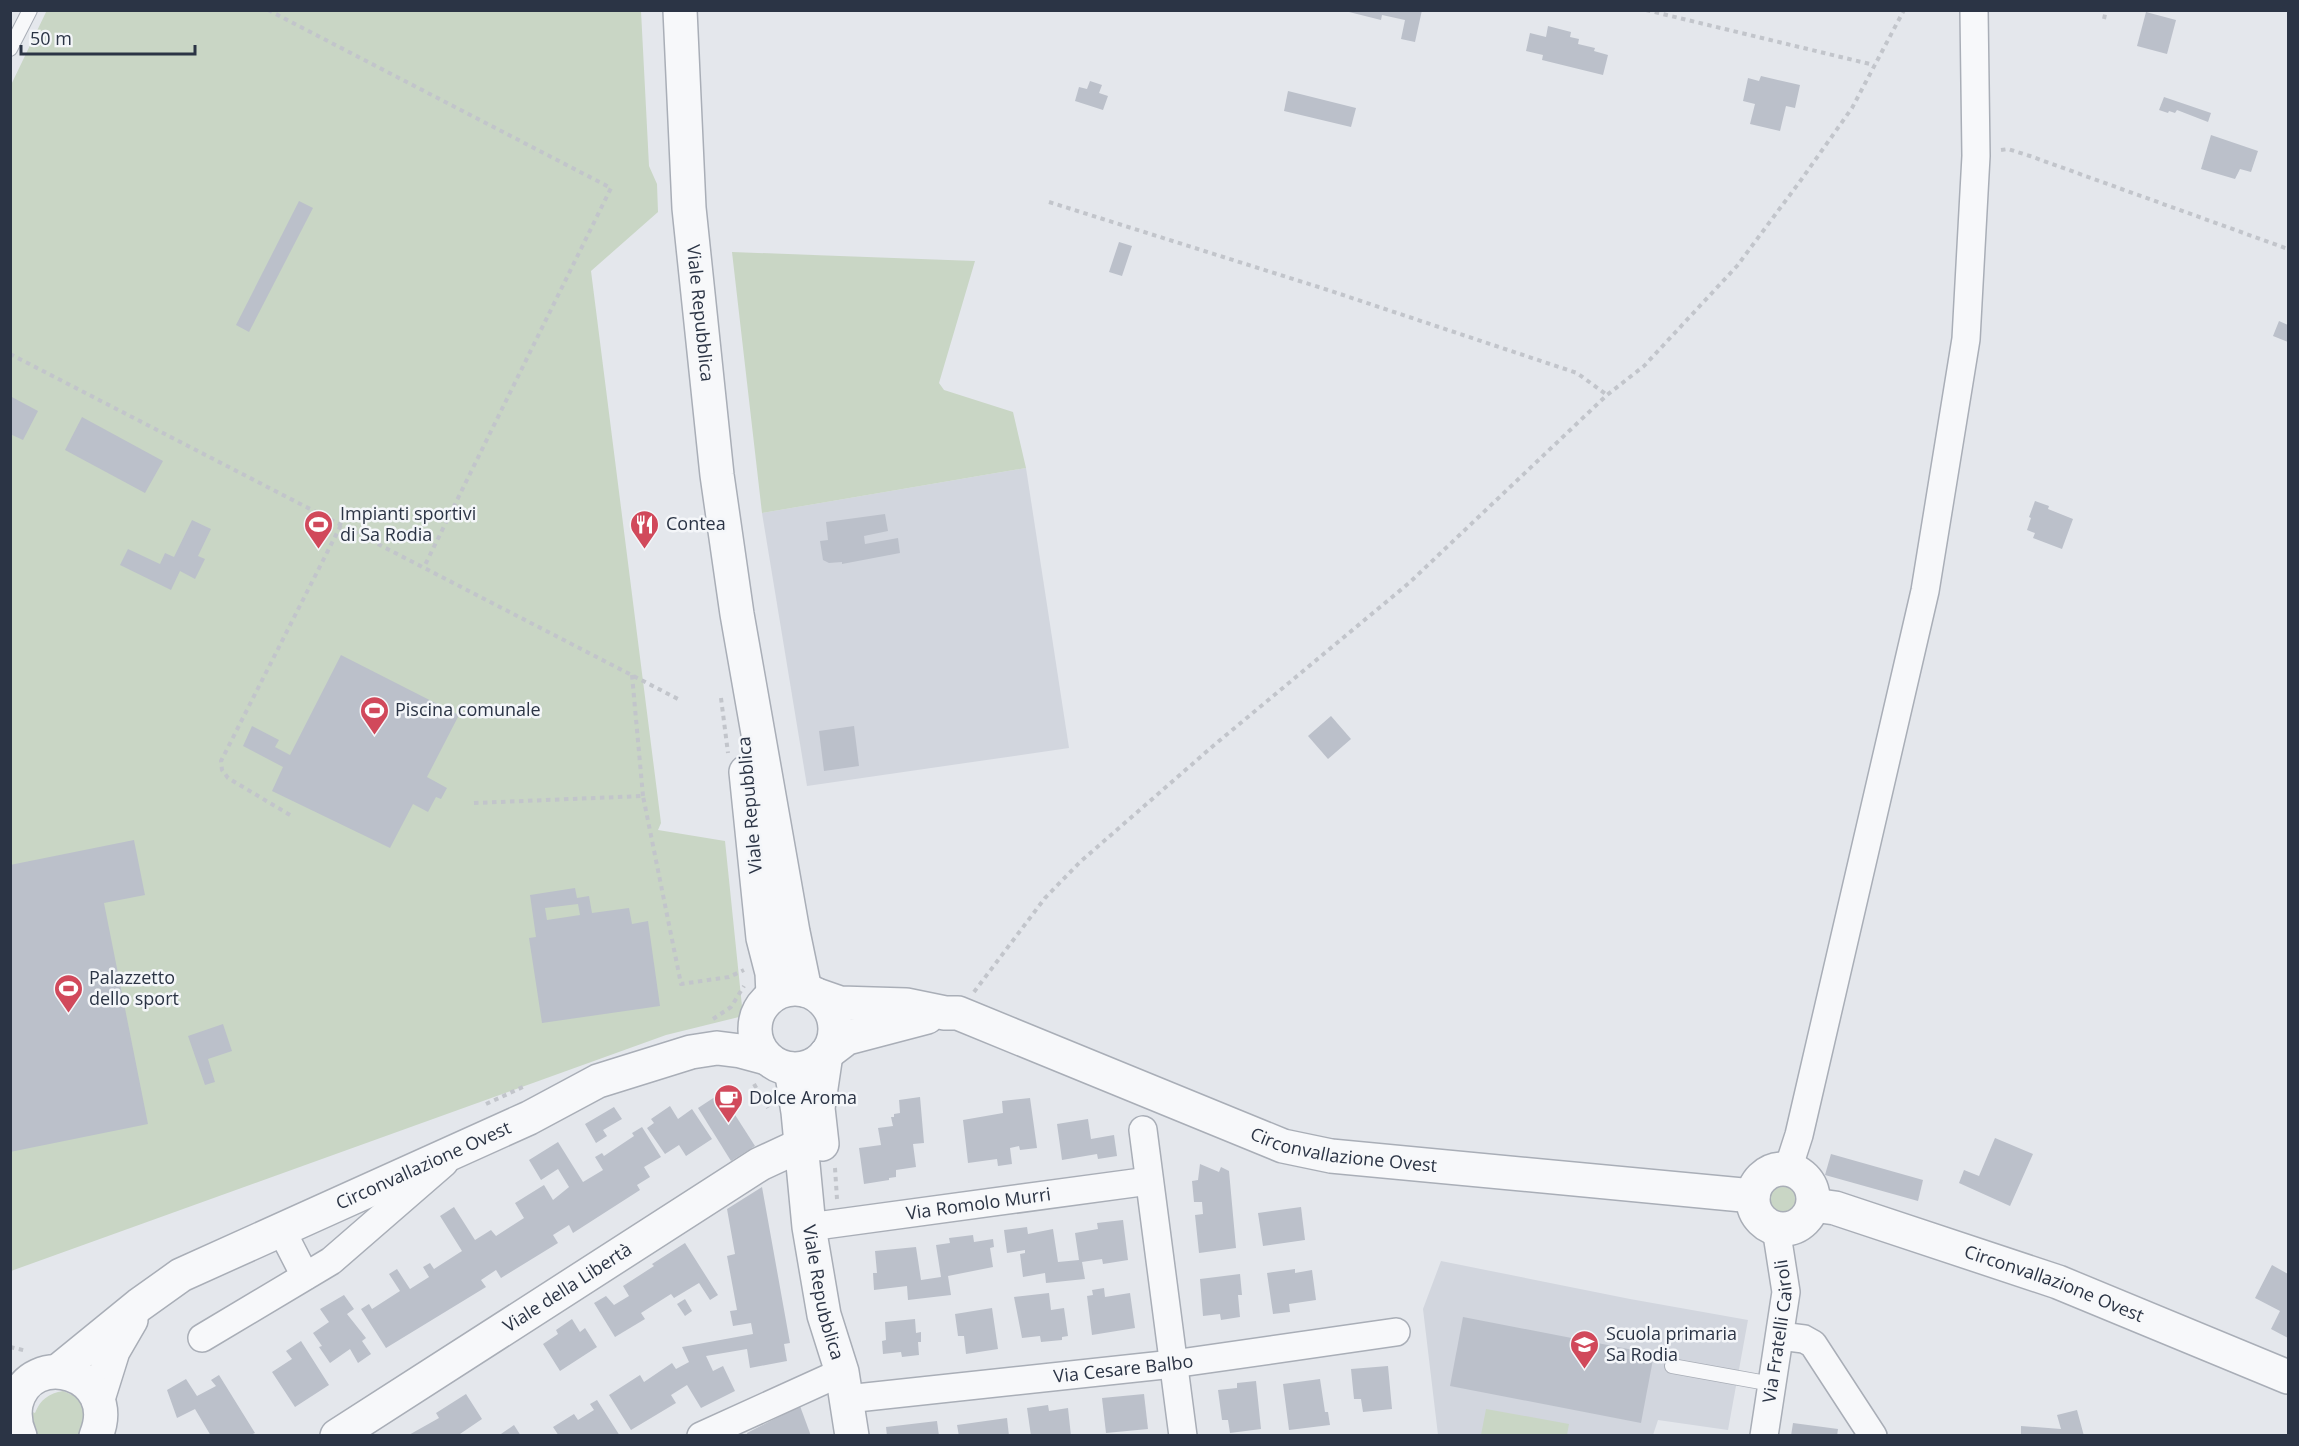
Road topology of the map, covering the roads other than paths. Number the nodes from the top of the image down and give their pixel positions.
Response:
1 (30, 10) edge
2 (680, 10) edge
3 (1974, 10) edge
4 (10, 49) edge
5 (737, 614) junction
6 (811, 993) junction
7 (766, 1002) junction
8 (951, 1013) junction
9 (717, 1048) junction
10 (826, 1054) junction
11 (779, 1063) junction
12 (1143, 1130) dead end
13 (801, 1145) junction
14 (461, 1148) junction
15 (1788, 1169) junction
16 (1149, 1181) junction
17 (1753, 1196) junction
18 (1813, 1205) junction
19 (820, 1225) junction
20 (1776, 1228) junction
21 (281, 1229) junction
22 (305, 1276) junction
23 (139, 1305) junction
24 (1396, 1332) dead end
25 (1780, 1336) junction
26 (202, 1338) dead end
27 (1173, 1364) junction
28 (1672, 1366) dead end
29 (58, 1371) junction
30 (2289, 1377) edge
31 (1772, 1384) junction
32 (844, 1385) junction
33 (16, 1411) edge
34 (98, 1414) edge
35 (121, 1436) edge
36 (337, 1436) edge
37 (701, 1436) edge
38 (852, 1436) edge
39 (1183, 1436) edge
40 (1764, 1436) edge
41 (1873, 1436) edge

1 - 4 lane
2 - 5 street, Viale Repubblica
3 - 15 street
5 - 6 street, Viale Repubblica
5 - 7 street, Viale Repubblica
6 - 7 street
6 - 8 street, Circonvallazione Ovest
6 - 10 street
7 - 9 street
7 - 11 street
8 - 10 street
8 - 17 street, Circonvallazione Ovest
9 - 11 street, Circonvallazione Ovest
9 - 14 street, Circonvallazione Ovest
10 - 11 street
10 - 19 street, Viale Repubblica
11 - 13 street, Viale Repubblica
12 - 16 street
13 - 19 street, Viale Repubblica
13 - 36 street, Viale della Libertà
14 - 21 street, Circonvallazione Ovest
14 - 22 street
15 - 17 street
15 - 18 street
16 - 19 street, Via Romolo Murri
16 - 27 street
17 - 20 street
18 - 20 street
18 - 30 street, Circonvallazione Ovest
19 - 32 street, Viale Repubblica
20 - 25 street, Via Fratelli Cairoli
21 - 22 street
21 - 23 street, Circonvallazione Ovest
22 - 26 street
23 - 29 street, Circonvallazione Ovest
23 - 34 street, Circonvallazione Ovest
24 - 27 street, Via Cesare Balbo
25 - 31 street, Via Fratelli Cairoli
25 - 41 street
27 - 32 street, Via Cesare Balbo
27 - 39 street
28 - 31 lane
29 - 33 street, Circonvallazione Ovest
29 - 34 street
31 - 40 street, Via Fratelli Cairoli
32 - 37 street, Via Cesare Balbo
32 - 38 street, Viale Repubblica
34 - 35 street

